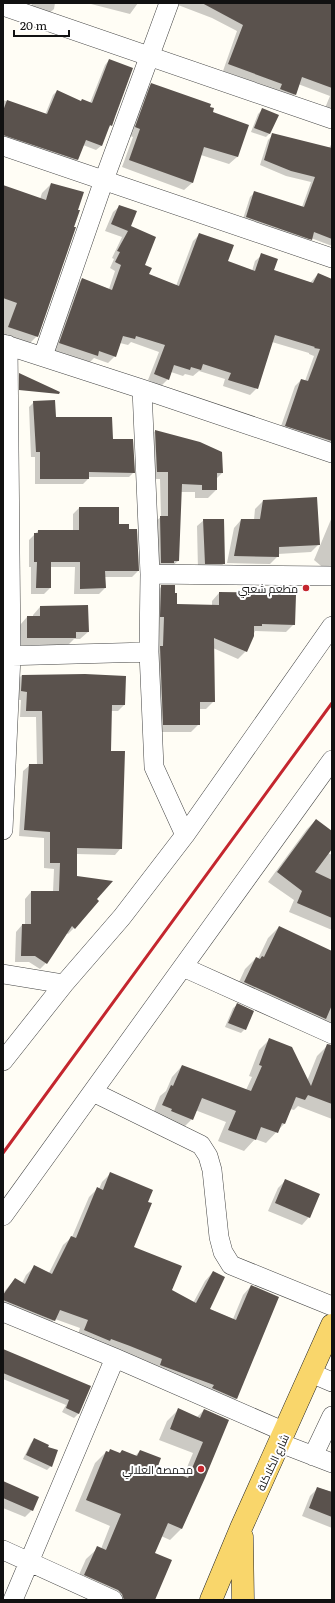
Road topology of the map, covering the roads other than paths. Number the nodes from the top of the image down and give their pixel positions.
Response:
1 (169, 3) edge
2 (3, 6) edge
3 (149, 57) junction
4 (332, 119) edge
5 (3, 146) edge
6 (104, 180) junction
7 (332, 258) edge
8 (5, 344) edge
9 (43, 356) junction
10 (142, 389) junction
11 (332, 453) edge
12 (6, 518) edge
13 (150, 574) junction
14 (332, 576) edge
15 (332, 626) edge
16 (149, 652) junction
17 (7, 656) edge
18 (332, 760) edge
19 (3, 829) edge
20 (185, 836) junction
21 (183, 967) junction
22 (3, 974) edge
23 (64, 984) junction
24 (332, 1034) edge
25 (3, 1061) edge
26 (93, 1092) junction
27 (3, 1216) edge
28 (332, 1306) edge
29 (3, 1312) edge
30 (332, 1325) edge
31 (115, 1358) junction
32 (311, 1373) junction
33 (332, 1382) edge
34 (332, 1416) edge
35 (283, 1438) junction
36 (313, 1456) junction
37 (332, 1463) edge
38 (241, 1528) junction
39 (3, 1550) edge
40 (29, 1561) junction
41 (13, 1600) edge
42 (113, 1600) edge
43 (211, 1600) edge
44 (243, 1600) edge

1 - 3 street
2 - 3 street
3 - 4 street
3 - 6 street
5 - 6 street
6 - 7 street
6 - 9 street
8 - 9 street
8 - 12 street
9 - 10 street
10 - 11 street
10 - 13 street
12 - 17 street
13 - 14 street
13 - 16 street
15 - 20 street
16 - 17 street
16 - 20 street
17 - 19 street
18 - 21 street
20 - 23 street
21 - 24 street
21 - 26 street
22 - 23 street
23 - 25 street
26 - 27 street
26 - 28 street
29 - 31 street
30 - 32 main road, شارع الكلاكلة
31 - 35 street
31 - 40 street
32 - 33 street
32 - 35 main road, شارع الكلاكلة
34 - 36 street
35 - 36 street
35 - 38 main road, شارع الكلاكلة
36 - 37 street
38 - 43 main road, شارع الكلاكلة
38 - 44 main road
39 - 40 street
40 - 41 street
40 - 42 street

